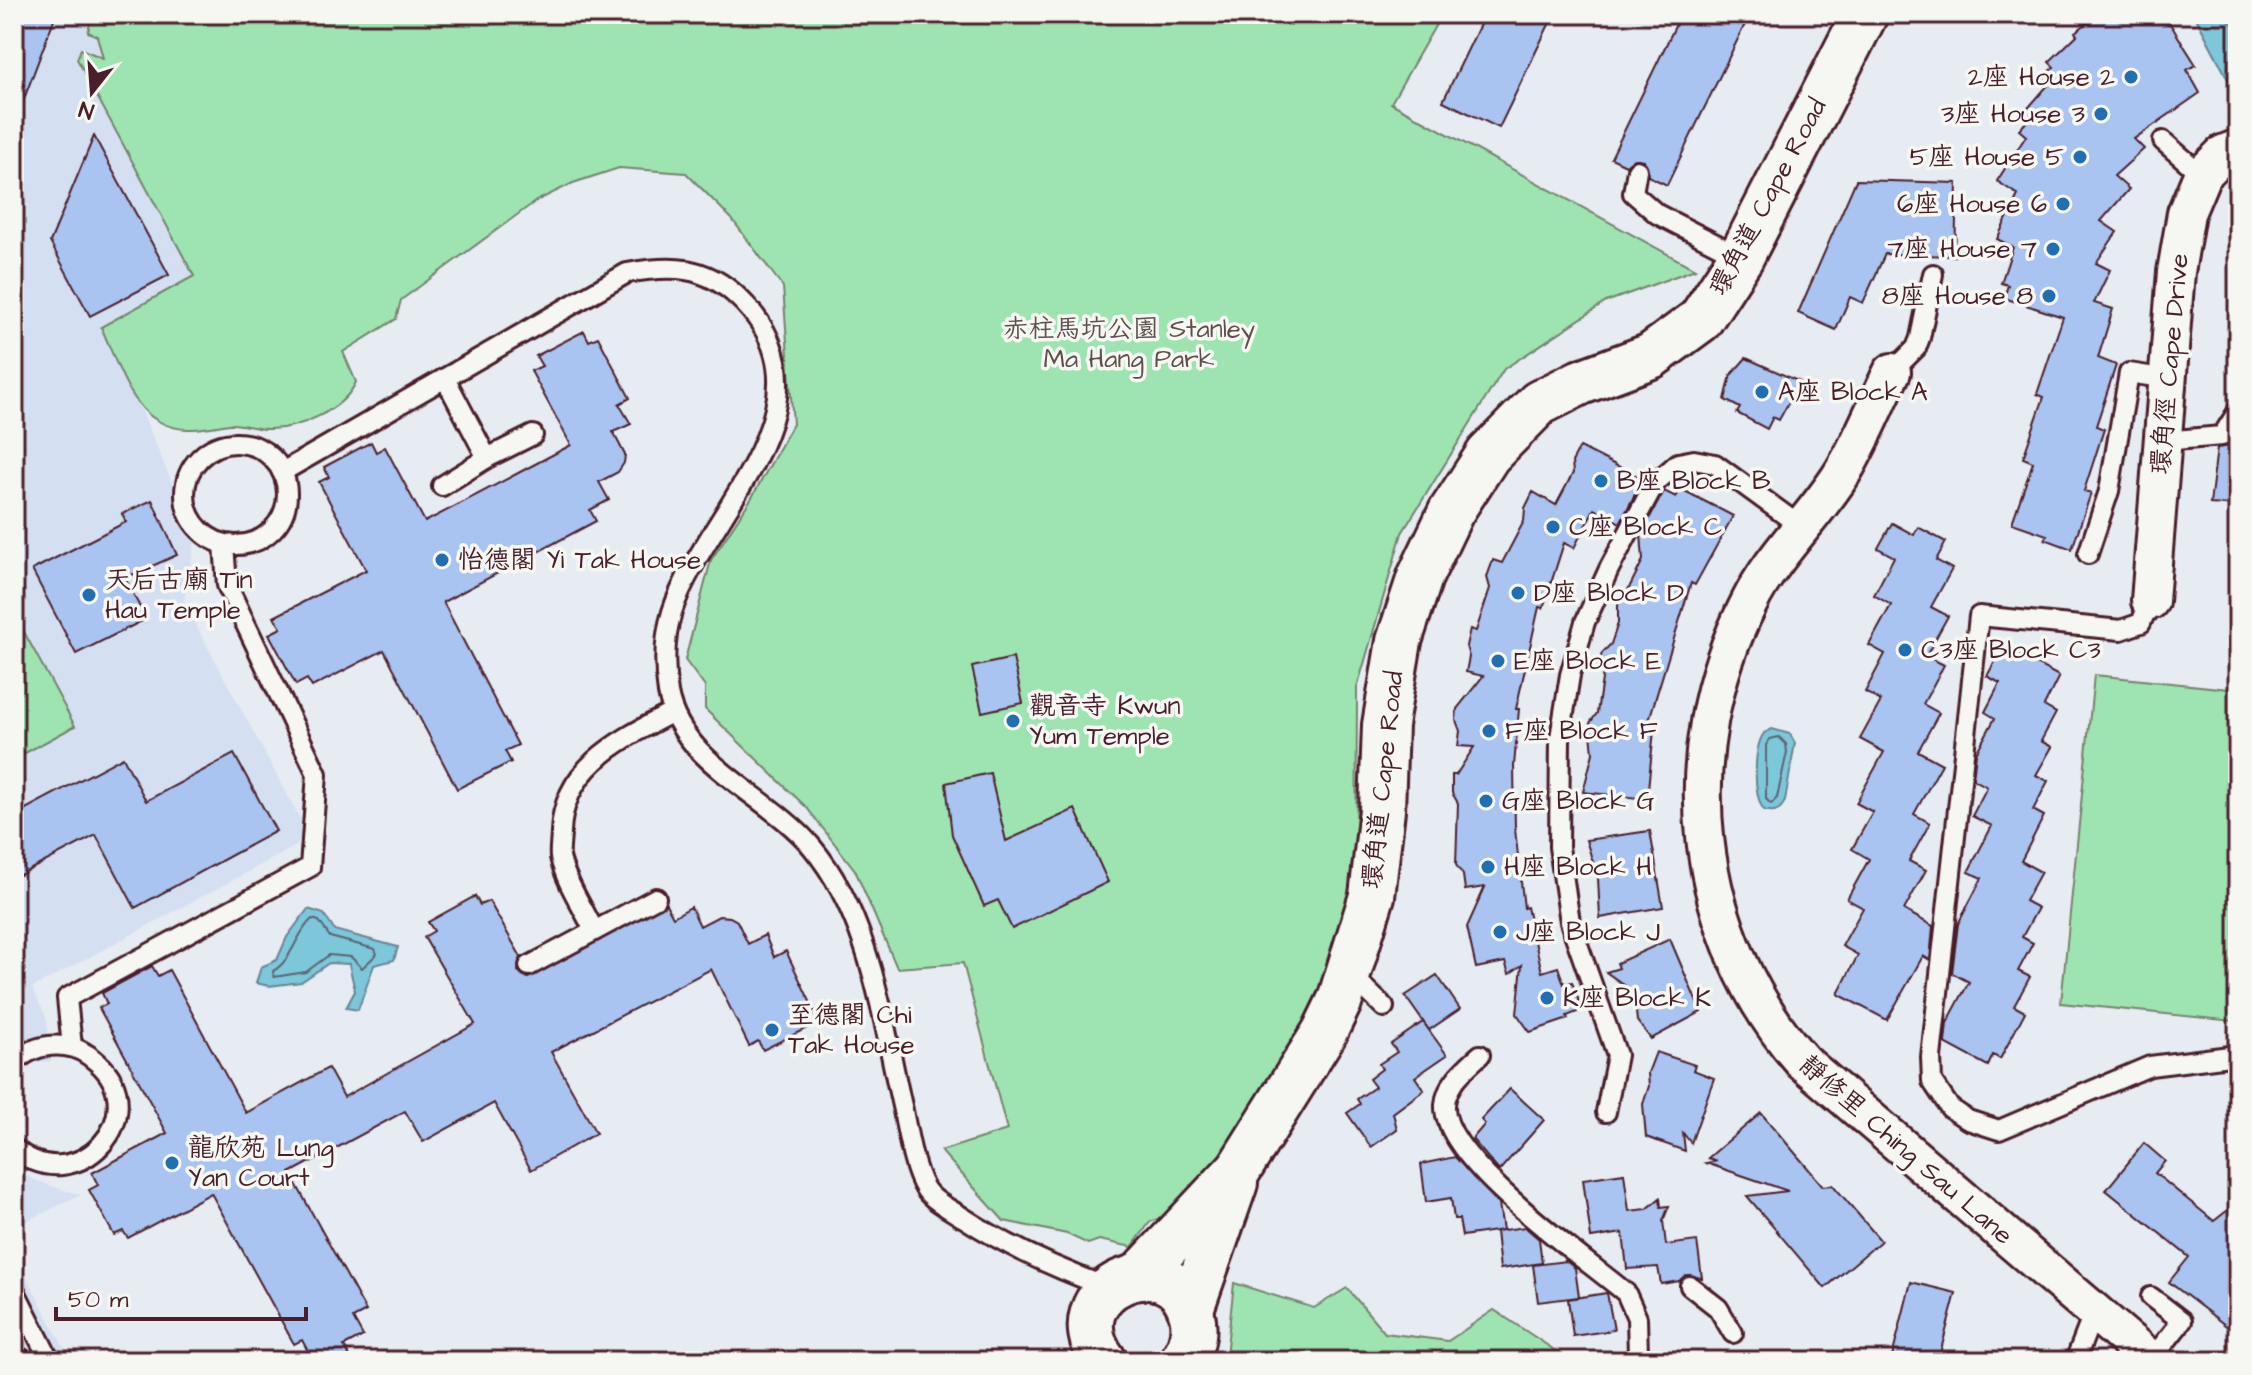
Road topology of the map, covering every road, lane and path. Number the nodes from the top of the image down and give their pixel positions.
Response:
1 (1865, 14) edge
2 (2163, 141) dead end
3 (2238, 148) edge
4 (1637, 170) dead end
5 (2202, 175) junction
6 (1741, 257) junction
7 (1933, 274) dead end
8 (1892, 372) joint
9 (2168, 379) junction
10 (446, 380) junction
11 (2238, 411) edge
12 (533, 435) dead end
13 (2163, 441) junction
14 (487, 458) junction
15 (282, 472) junction
16 (442, 486) dead end
17 (1800, 526) junction
18 (224, 544) junction
19 (2088, 554) dead end
20 (2150, 601) joint
21 (673, 712) junction
22 (656, 898) dead end
23 (594, 931) junction
24 (529, 966) dead end
25 (1349, 973) junction
26 (1384, 1007) dead end
27 (72, 1047) junction
28 (1480, 1055) dead end
29 (2238, 1055) edge
30 (14, 1063) edge
31 (1606, 1112) dead end
32 (14, 1148) edge
33 (1239, 1169) junction
34 (1062, 1272) junction
35 (1690, 1286) dead end
36 (14, 1289) edge
37 (2151, 1297) dead end
38 (1191, 1309) junction
39 (2094, 1312) junction
40 (1106, 1326) edge
41 (1733, 1333) dead end
42 (14, 1354) edge
43 (1638, 1355) dead end
44 (2152, 1360) edge
45 (25, 1361) edge
46 (50, 1361) edge
47 (1182, 1361) edge
48 (2075, 1361) edge

1 - 6 street, 環角道 Cape Road
2 - 5 lane
3 - 5 street, 環角徑 Cape Drive
4 - 6 lane
5 - 9 street, 環角徑 Cape Drive
6 - 25 street, 環角道 Cape Road
7 - 8 lane
8 - 17 street, 靜修里 Ching Sau Lane
9 - 13 street, 環角徑 Cape Drive
9 - 19 lane
10 - 14 lane
10 - 15 lane
10 - 21 lane
11 - 13 lane
12 - 14 lane
13 - 20 street, 環角徑 Cape Drive
14 - 16 lane
15 - 18 lane
15 - 18 lane
17 - 31 lane
17 - 39 street, 靜修里 Ching Sau Lane
18 - 27 lane
20 - 29 lane
21 - 23 lane
21 - 34 lane
22 - 23 lane
23 - 24 lane
25 - 26 lane
25 - 33 street, 環角道 Cape Road
27 - 30 lane
27 - 32 lane
28 - 43 lane
33 - 38 street, 環角道 Cape Road
33 - 40 street, 環角道 Cape Road
34 - 40 lane
34 - 40 lane
35 - 41 lane
36 - 46 lane
37 - 44 lane
38 - 40 street
38 - 47 street, 環角道 Cape Road
39 - 44 street, 靜修里 Ching Sau Lane
39 - 48 lane
42 - 45 lane

